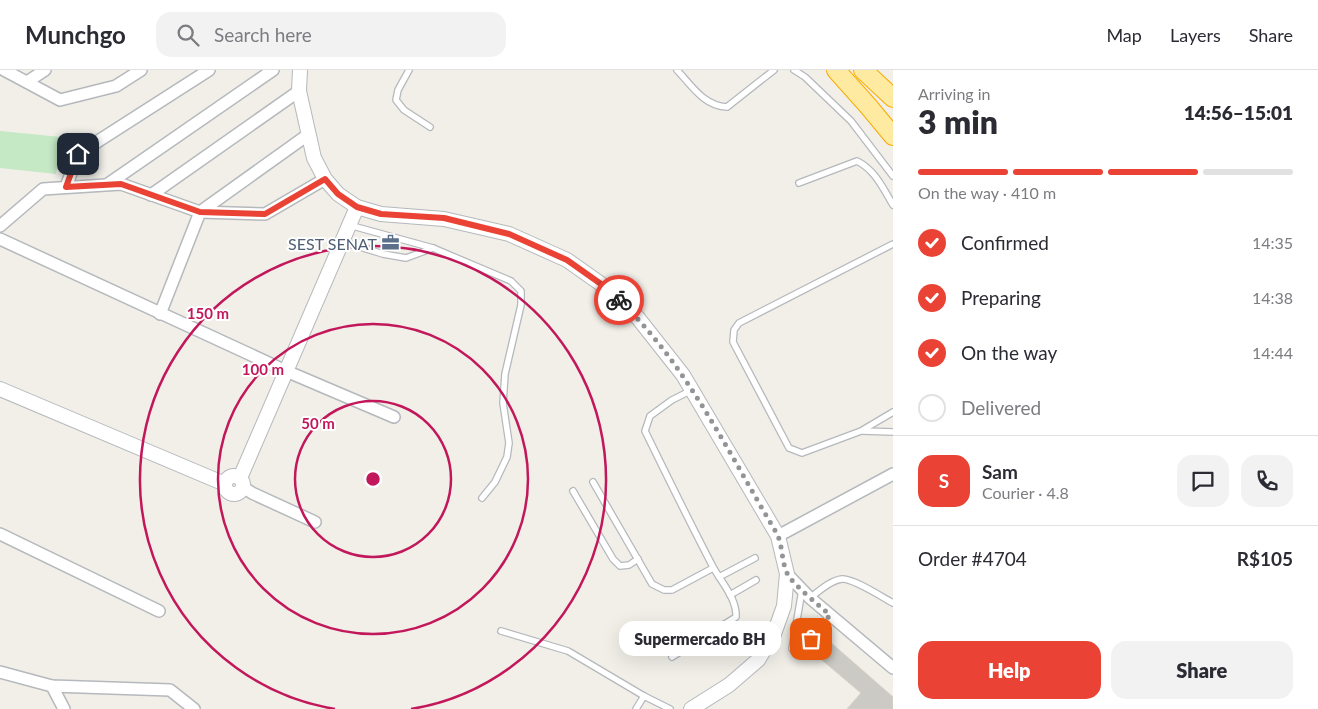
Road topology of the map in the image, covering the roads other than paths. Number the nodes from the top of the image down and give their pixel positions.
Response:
1 (4, 70) edge
2 (45, 70) edge
3 (141, 70) edge
4 (209, 70) edge
5 (273, 70) edge
6 (300, 70) edge
7 (409, 70) edge
8 (677, 70) edge
9 (774, 70) edge
10 (794, 70) edge
11 (836, 70) edge
12 (863, 70) edge
13 (27, 82) junction
14 (300, 91) junction
15 (893, 98) edge
16 (430, 128) dead end
17 (309, 134) junction
18 (893, 136) edge
19 (893, 176) edge
20 (325, 179) junction
21 (799, 183) dead end
22 (107, 185) junction
23 (66, 187) junction
24 (151, 195) junction
25 (893, 205) edge
26 (357, 207) junction
27 (200, 212) junction
28 (349, 225) junction
29 (0, 226) edge
30 (0, 239) edge
31 (342, 241) junction
32 (893, 244) edge
33 (433, 248) junction
34 (160, 314) junction
35 (286, 371) junction
36 (0, 389) edge
37 (692, 390) junction
38 (893, 412) edge
39 (394, 417) dead end
40 (861, 431) junction
41 (893, 432) edge
42 (893, 474) edge
43 (236, 482) junction
44 (593, 482) dead end
45 (573, 491) dead end
46 (482, 498) dead end
47 (315, 522) dead end
48 (0, 534) edge
49 (778, 536) junction
50 (754, 558) dead end
51 (638, 559) junction
52 (713, 568) junction
53 (787, 574) junction
54 (719, 577) junction
55 (756, 580) dead end
56 (806, 594) junction
57 (730, 595) junction
58 (893, 603) edge
59 (159, 611) dead end
60 (830, 615) junction
61 (501, 631) dead end
62 (672, 656) dead end
63 (893, 668) edge
64 (0, 672) edge
65 (52, 686) junction
66 (644, 696) junction
67 (64, 709) edge
68 (194, 709) edge
69 (636, 709) edge
70 (670, 709) edge
71 (691, 709) edge

1 - 13 street
2 - 13 street
3 - 13 street
4 - 23 street
5 - 22 street
6 - 14 street
7 - 16 lane
8 - 9 lane
10 - 19 lane
11 - 18 highway
12 - 15 highway
14 - 17 street
14 - 24 street
17 - 20 street
17 - 27 street
20 - 26 street
20 - 27 street
21 - 25 lane
22 - 23 street
22 - 24 street
23 - 29 street
24 - 27 street
26 - 28 street
26 - 37 street
27 - 34 street
28 - 31 street
28 - 33 lane
30 - 34 street
31 - 33 lane
31 - 35 street
32 - 40 lane
33 - 46 lane
34 - 35 street
35 - 39 street
35 - 43 street
36 - 43 street
37 - 49 street
37 - 52 lane
38 - 40 lane
40 - 41 lane
42 - 49 street
43 - 47 street
44 - 51 lane
45 - 51 lane
48 - 59 street
49 - 53 street
50 - 54 lane
51 - 52 lane
52 - 54 lane
53 - 56 street
53 - 71 street
54 - 57 lane
55 - 57 lane
56 - 58 lane
56 - 60 street
56 - 60 lane
57 - 62 lane
60 - 63 street
61 - 66 lane
64 - 65 street
65 - 67 street
65 - 68 street
66 - 69 lane
66 - 70 lane

